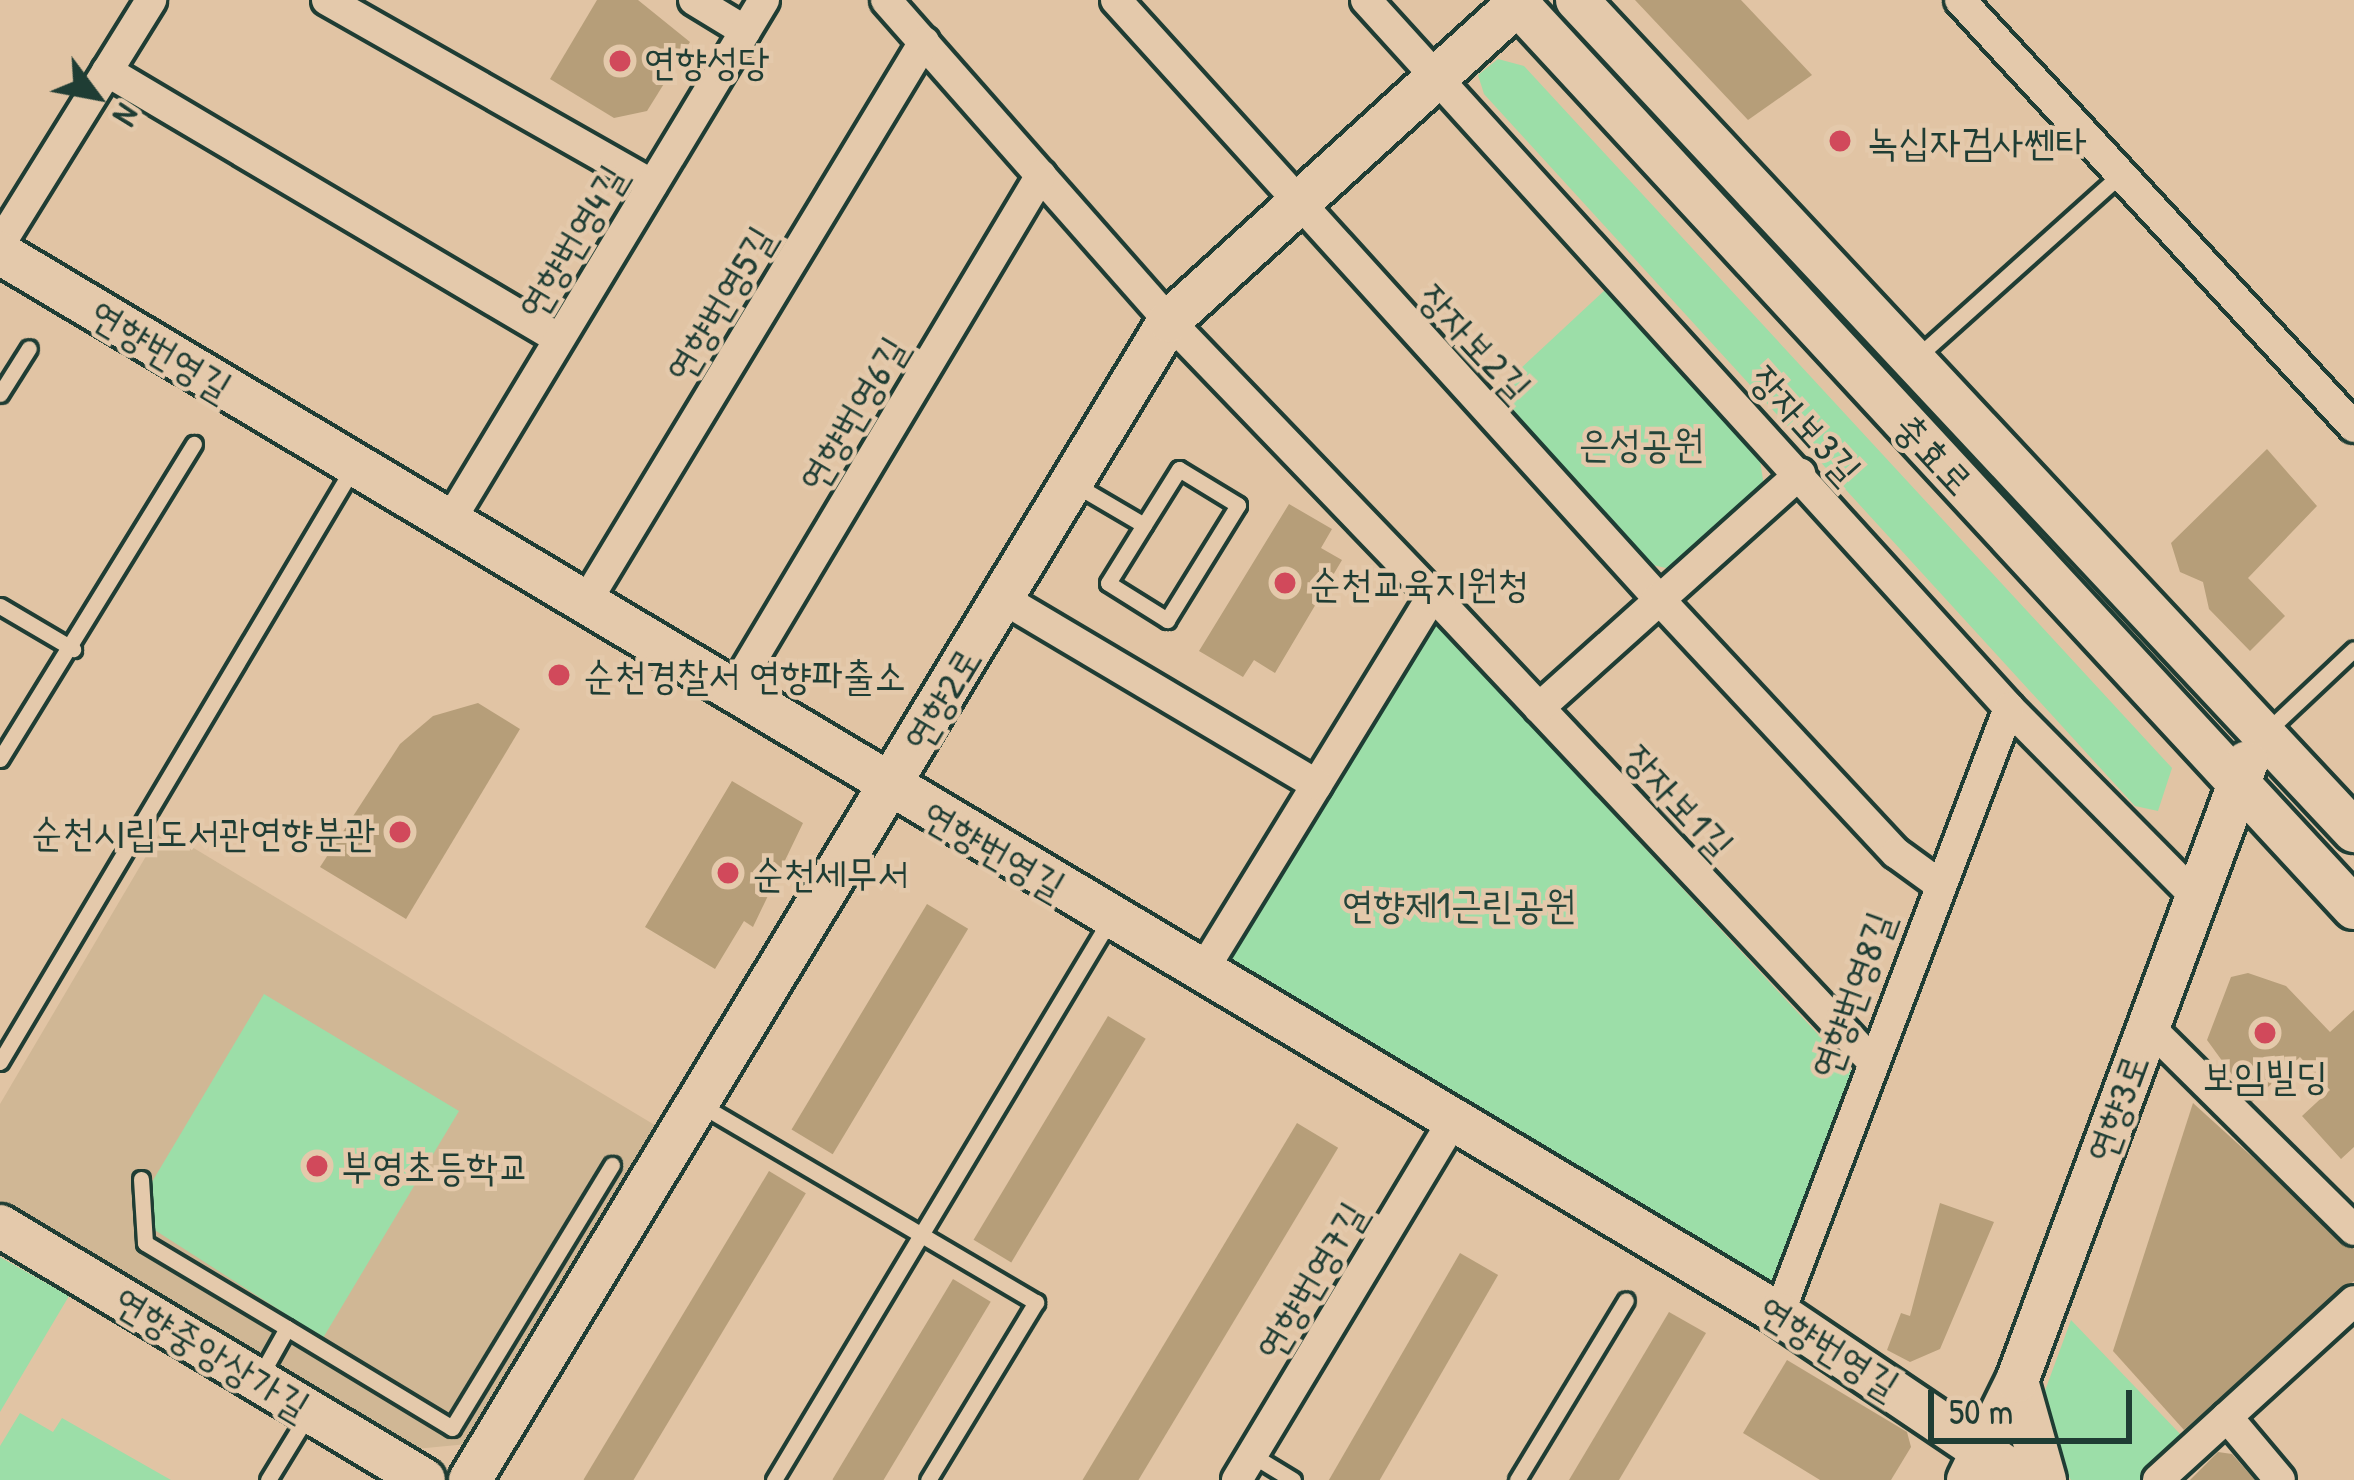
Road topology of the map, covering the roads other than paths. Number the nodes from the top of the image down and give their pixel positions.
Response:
1 (151, 0) edge
2 (327, 0) edge
3 (694, 0) edge
4 (764, 0) edge
5 (886, 0) edge
6 (1116, 0) edge
7 (1366, 0) edge
8 (1577, 0) edge
9 (1960, 0) edge
10 (1518, 1) edge
11 (745, 31) junction
12 (924, 42) junction
13 (107, 71) junction
14 (1433, 73) junction
15 (2121, 174) junction
16 (1041, 176) junction
17 (652, 184) junction
18 (1294, 202) junction
19 (0, 244) edge
20 (0, 254) edge
21 (1169, 321) junction
22 (559, 339) junction
23 (29, 348) dead end
24 (1913, 360) junction
25 (0, 394) edge
26 (2354, 427) edge
27 (194, 444) dead end
28 (354, 466) junction
29 (1800, 474) junction
30 (1072, 483) junction
31 (448, 524) junction
32 (1144, 526) junction
33 (1433, 595) junction
34 (1002, 598) junction
35 (1658, 598) junction
36 (584, 605) junction
37 (0, 606) edge
38 (74, 649) junction
39 (2354, 649) edge
40 (732, 693) junction
41 (1539, 708) junction
42 (2009, 708) junction
43 (2263, 735) junction
44 (3, 748) edge
45 (2236, 780) junction
46 (1317, 785) junction
47 (888, 788) junction
48 (2354, 831) edge
49 (1936, 882) junction
50 (2194, 895) junction
51 (2354, 908) edge
52 (1111, 918) junction
53 (1203, 970) junction
54 (2148, 1026) junction
55 (1869, 1058) junction
56 (0, 1062) edge
57 (698, 1103) junction
58 (1452, 1122) junction
59 (612, 1166) dead end
60 (141, 1178) dead end
61 (0, 1226) edge
62 (2354, 1230) edge
63 (922, 1236) junction
64 (1626, 1300) dead end
65 (2354, 1301) edge
66 (1779, 1314) junction
67 (287, 1328) junction
68 (257, 1380) junction
69 (2017, 1381) junction
70 (309, 1412) junction
71 (2228, 1417) junction
72 (1244, 1467) edge
73 (1987, 1469) edge
74 (268, 1480) edge
75 (424, 1480) edge
76 (470, 1480) edge
77 (774, 1480) edge
78 (928, 1480) edge
79 (1293, 1480) edge
80 (1517, 1480) edge
81 (2025, 1480) edge
82 (2045, 1480) edge
83 (2158, 1480) edge
84 (2280, 1480) edge

1 - 13 street
2 - 17 street
3 - 11 street
4 - 11 street, 연향번영4길
5 - 12 street
6 - 18 street, 장자보2길
7 - 14 street, 장자보3길
8 - 24 street, 충효로
9 - 15 street
10 - 14 street, 연향2로
10 - 45 street, 충효로
11 - 17 street, 연향번영4길
12 - 16 street
12 - 36 street, 연향번영5길
13 - 19 street
13 - 22 street
14 - 18 street, 연향2로
14 - 29 street, 장자보3길
15 - 24 lane
15 - 26 street
16 - 21 street
16 - 40 street, 연향번영6길
17 - 22 street, 연향번영4길
18 - 21 street, 연향2로
18 - 35 street, 장자보2길
20 - 28 street, 연향번영길
21 - 30 street, 연향2로
21 - 33 street, 장자보1길
22 - 31 street, 연향번영4길
23 - 25 lane
24 - 43 street, 충효로
27 - 38 lane
28 - 31 street, 연향번영길
28 - 56 lane
29 - 35 street
29 - 42 street, 장자보3길
30 - 32 lane
30 - 34 street, 연향2로
31 - 36 street, 연향번영길
32 - 32 lane
33 - 41 street, 장자보1길
33 - 46 street
34 - 46 street
34 - 47 street, 연향2로
35 - 41 street
35 - 49 street, 장자보2길
36 - 40 street, 연향번영길
37 - 38 lane
38 - 44 lane
39 - 43 lane
40 - 47 street, 연향번영길
41 - 55 street, 장자보1길
42 - 49 street, 연향번영8길
42 - 50 street, 장자보3길
43 - 45 street, 연향3로
43 - 48 street, 충효로
45 - 50 street, 연향3로
45 - 51 street, 충효로
46 - 53 street
47 - 52 street, 연향번영길
47 - 57 street, 연향2로
49 - 55 street, 연향번영8길
50 - 54 street, 연향3로
52 - 53 street, 연향번영길
52 - 63 lane
53 - 58 street, 연향번영길
54 - 62 street
54 - 69 street, 연향3로
55 - 66 street, 연향번영8길
57 - 63 lane
57 - 76 street, 연향2로
58 - 66 street, 연향번영길
58 - 72 street, 연향번영7길
59 - 67 lane
60 - 67 lane
61 - 68 street, 연향중앙상가길
63 - 77 lane
63 - 78 lane
64 - 80 lane
65 - 71 street
66 - 73 street, 연향번영길
67 - 68 lane
68 - 70 street, 연향중앙상가길
69 - 73 street, 연향3로
69 - 82 street
70 - 74 lane
70 - 75 street, 연향중앙상가길
71 - 83 street
71 - 84 street
72 - 79 lane
73 - 81 street, 연향번영길

